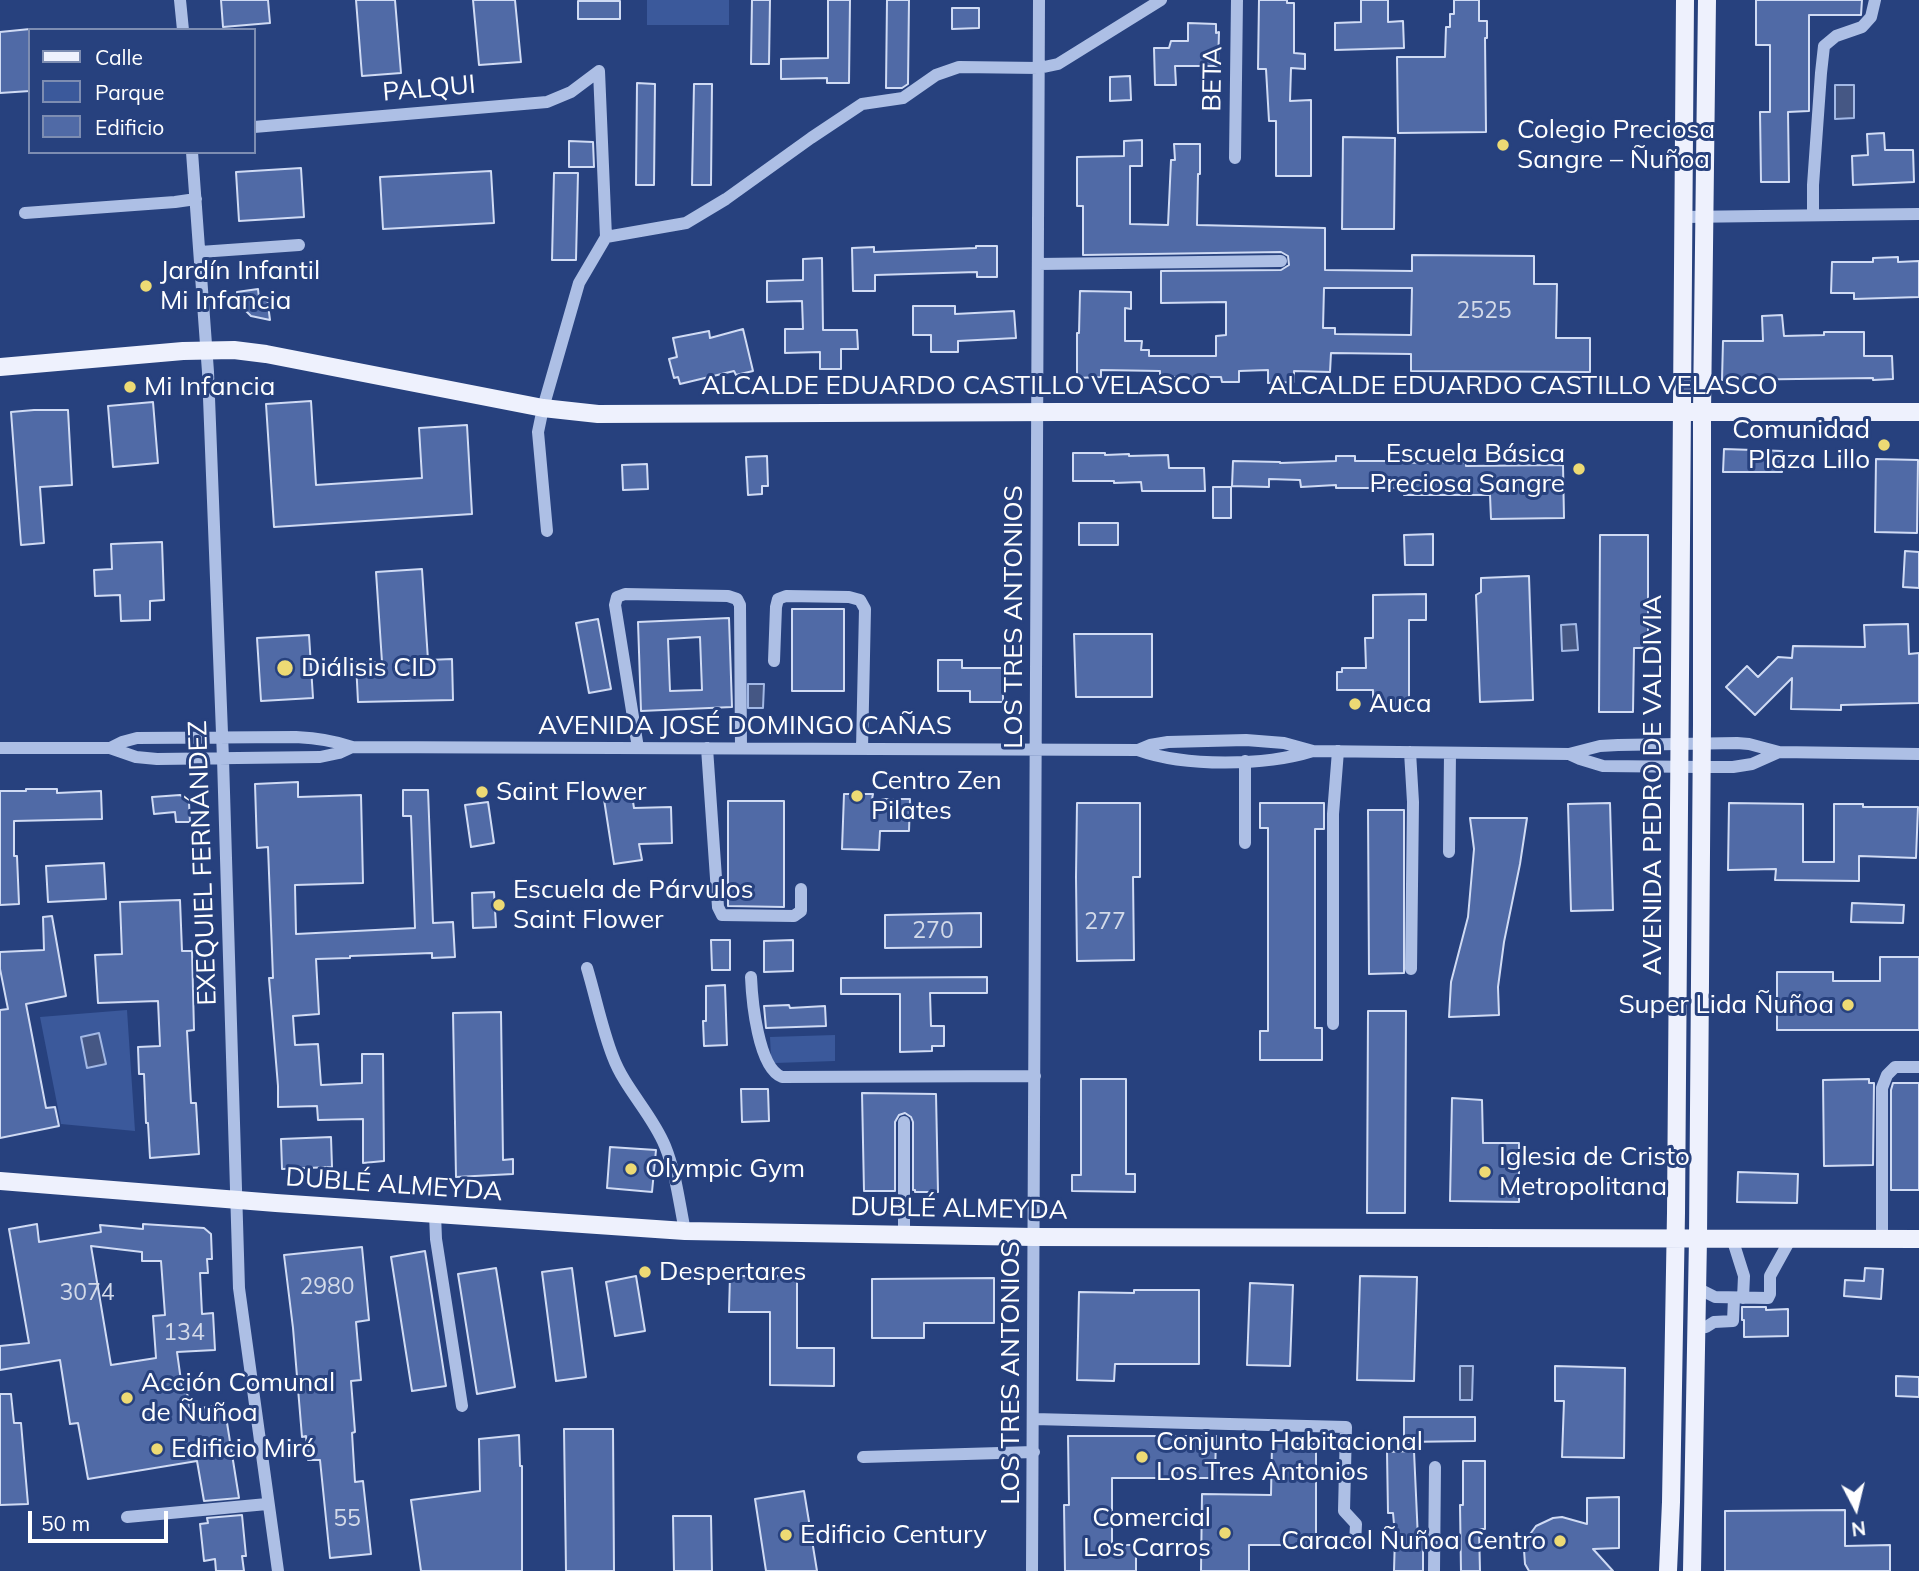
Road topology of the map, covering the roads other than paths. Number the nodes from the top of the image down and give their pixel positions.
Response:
1 (180, 0) edge
2 (1039, 0) edge
3 (1161, 0) edge
4 (1237, 0) edge
5 (1685, 0) edge
6 (1707, 0) edge
7 (1875, 0) edge
8 (183, 28) edge
9 (1039, 68) junction
10 (256, 127) edge
11 (192, 154) edge
12 (1235, 158) dead end
13 (196, 199) junction
14 (25, 213) dead end
15 (1919, 214) edge
16 (1813, 215) junction
17 (1683, 216) junction
18 (1704, 216) junction
19 (606, 237) junction
20 (299, 245) dead end
21 (200, 252) junction
22 (1281, 261) dead end
23 (1038, 264) junction
24 (207, 350) junction
25 (0, 367) edge
26 (543, 408) junction
27 (1038, 412) junction
28 (1919, 412) edge
29 (1682, 413) junction
30 (1702, 413) junction
31 (547, 531) dead end
32 (774, 661) dead end
33 (222, 737) junction
34 (1679, 743) junction
35 (1702, 743) junction
36 (352, 747) junction
37 (0, 748) edge
38 (110, 748) junction
39 (638, 748) junction
40 (708, 748) junction
41 (741, 748) junction
42 (862, 749) junction
43 (1036, 749) junction
44 (1138, 750) junction
45 (1313, 751) junction
46 (1338, 751) junction
47 (1410, 752) junction
48 (1779, 752) junction
49 (1450, 753) junction
50 (1569, 754) junction
51 (1919, 754) edge
52 (223, 759) junction
53 (1245, 761) junction
54 (1679, 767) junction
55 (1701, 767) junction
56 (1245, 843) dead end
57 (1449, 852) dead end
58 (801, 889) dead end
59 (587, 968) dead end
60 (1411, 969) dead end
61 (751, 977) dead end
62 (1333, 1024) dead end
63 (1919, 1067) edge
64 (1035, 1076) junction
65 (904, 1122) dead end
66 (0, 1181) edge
67 (236, 1200) junction
68 (435, 1214) junction
69 (685, 1231) junction
70 (904, 1235) junction
71 (1034, 1237) junction
72 (1676, 1238) junction
73 (1698, 1238) junction
74 (1732, 1238) junction
75 (1791, 1238) junction
76 (1882, 1239) junction
77 (1919, 1240) edge
78 (1744, 1276) junction
79 (1770, 1276) junction
80 (1697, 1288) junction
81 (1715, 1297) junction
82 (1739, 1298) junction
83 (1714, 1322) junction
84 (1696, 1328) junction
85 (462, 1406) dead end
86 (1034, 1419) junction
87 (1034, 1452) junction
88 (863, 1457) dead end
89 (1435, 1467) dead end
90 (267, 1504) junction
91 (127, 1517) dead end
92 (1355, 1544) dead end
93 (278, 1571) edge
94 (1032, 1571) edge
95 (1434, 1571) edge
96 (1668, 1571) edge
97 (1692, 1571) edge

1 - 8 street
2 - 9 street, LOS TRES ANTONIOS
3 - 9 street
4 - 12 street, BETA
5 - 17 main road, AVENIDA PEDRO DE VALDIVIA
6 - 18 main road, AVENIDA PEDRO DE VALDIVIA
7 - 16 street
9 - 19 street
9 - 23 street, LOS TRES ANTONIOS
10 - 19 street, PALQUI
11 - 13 street, EXEQUIEL FERNÁNDEZ
13 - 14 street
13 - 21 street, EXEQUIEL FERNÁNDEZ
15 - 16 street
16 - 18 street
17 - 18 street
17 - 29 main road, AVENIDA PEDRO DE VALDIVIA
18 - 30 main road, AVENIDA PEDRO DE VALDIVIA
19 - 26 street
20 - 21 street
21 - 24 street, EXEQUIEL FERNÁNDEZ
22 - 23 street
23 - 27 street, LOS TRES ANTONIOS
24 - 25 main road, ALCALDE EDUARDO CASTILLO VELASCO
24 - 26 main road, ALCALDE EDUARDO CASTILLO VELASCO
24 - 33 street, EXEQUIEL FERNÁNDEZ
26 - 27 main road, ALCALDE EDUARDO CASTILLO VELASCO
26 - 31 street
27 - 29 main road, ALCALDE EDUARDO CASTILLO VELASCO
27 - 43 street, LOS TRES ANTONIOS
28 - 30 main road, ALCALDE EDUARDO CASTILLO VELASCO
29 - 30 main road, ALCALDE EDUARDO CASTILLO VELASCO
29 - 34 main road, AVENIDA PEDRO DE VALDIVIA
30 - 35 main road, AVENIDA PEDRO DE VALDIVIA
32 - 42 street
33 - 36 street, AVENIDA JOSÉ DOMINGO CAÑAS
33 - 38 street, AVENIDA JOSÉ DOMINGO CAÑAS
33 - 52 street, EXEQUIEL FERNÁNDEZ
34 - 35 street, AVENIDA JOSÉ DOMINGO CAÑAS
34 - 50 street, AVENIDA JOSÉ DOMINGO CAÑAS
34 - 54 main road, AVENIDA PEDRO DE VALDIVIA
35 - 48 street, AVENIDA JOSÉ DOMINGO CAÑAS
35 - 55 main road, AVENIDA PEDRO DE VALDIVIA
36 - 39 street, AVENIDA JOSÉ DOMINGO CAÑAS
36 - 52 street, AVENIDA JOSÉ DOMINGO CAÑAS
37 - 38 street, AVENIDA JOSÉ DOMINGO CAÑAS
38 - 52 street, AVENIDA JOSÉ DOMINGO CAÑAS
39 - 40 street, AVENIDA JOSÉ DOMINGO CAÑAS
39 - 41 street
40 - 41 street, AVENIDA JOSÉ DOMINGO CAÑAS
40 - 58 street
41 - 42 street, AVENIDA JOSÉ DOMINGO CAÑAS
42 - 43 street, AVENIDA JOSÉ DOMINGO CAÑAS
43 - 44 street, AVENIDA JOSÉ DOMINGO CAÑAS
43 - 64 street, LOS TRES ANTONIOS
44 - 45 street, AVENIDA JOSÉ DOMINGO CAÑAS
44 - 53 street, AVENIDA JOSÉ DOMINGO CAÑAS
45 - 46 street, AVENIDA JOSÉ DOMINGO CAÑAS
45 - 53 street, AVENIDA JOSÉ DOMINGO CAÑAS
46 - 47 street, AVENIDA JOSÉ DOMINGO CAÑAS
46 - 62 street
47 - 49 street, AVENIDA JOSÉ DOMINGO CAÑAS
47 - 60 street
48 - 51 street, AVENIDA JOSÉ DOMINGO CAÑAS
48 - 55 street, AVENIDA JOSÉ DOMINGO CAÑAS
49 - 50 street, AVENIDA JOSÉ DOMINGO CAÑAS
49 - 57 street
50 - 54 street, AVENIDA JOSÉ DOMINGO CAÑAS
52 - 67 street, EXEQUIEL FERNÁNDEZ
53 - 56 street
54 - 55 street, AVENIDA JOSÉ DOMINGO CAÑAS
54 - 72 main road, AVENIDA PEDRO DE VALDIVIA
55 - 73 main road, AVENIDA PEDRO DE VALDIVIA
59 - 69 street
61 - 64 street
63 - 76 street
64 - 71 street, LOS TRES ANTONIOS
65 - 70 street
66 - 67 main road, DUBLÉ ALMEYDA
67 - 68 main road, DUBLÉ ALMEYDA
67 - 90 street, EXEQUIEL FERNÁNDEZ
68 - 69 main road, DUBLÉ ALMEYDA
68 - 85 street
69 - 70 main road, DUBLÉ ALMEYDA
70 - 71 main road, DUBLÉ ALMEYDA
71 - 72 main road, DUBLÉ ALMEYDA
71 - 86 street, LOS TRES ANTONIOS
72 - 73 main road, DUBLÉ ALMEYDA
72 - 96 main road, AVENIDA PEDRO DE VALDIVIA
73 - 74 main road, DUBLÉ ALMEYDA
73 - 80 main road, AVENIDA PEDRO DE VALDIVIA
74 - 75 main road, DUBLÉ ALMEYDA
74 - 78 street
75 - 76 main road, DUBLÉ ALMEYDA
75 - 79 street
76 - 77 main road, DUBLÉ ALMEYDA
78 - 79 street
78 - 82 street
79 - 82 street
80 - 81 street
80 - 84 main road, AVENIDA PEDRO DE VALDIVIA
81 - 82 street
81 - 83 street
82 - 83 street
83 - 84 street
84 - 97 main road, AVENIDA PEDRO DE VALDIVIA
86 - 87 street, LOS TRES ANTONIOS
86 - 92 street
87 - 88 street
87 - 94 street, LOS TRES ANTONIOS
89 - 95 street
90 - 91 street
90 - 93 street, EXEQUIEL FERNÁNDEZ

